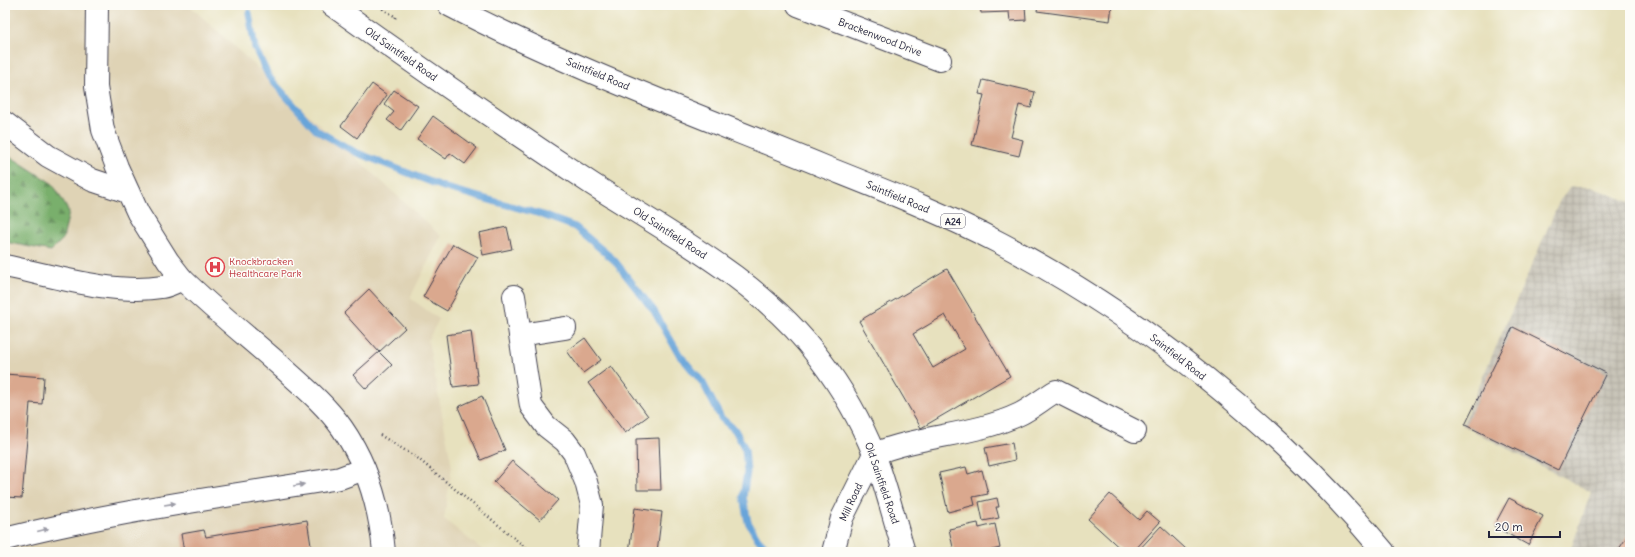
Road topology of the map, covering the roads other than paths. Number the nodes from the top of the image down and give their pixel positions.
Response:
1 (97, 5) edge
2 (332, 5) edge
3 (450, 5) edge
4 (798, 5) edge
5 (940, 60) dead end
6 (5, 123) edge
7 (128, 192) junction
8 (5, 266) edge
9 (182, 279) junction
10 (514, 296) dead end
11 (565, 328) dead end
12 (520, 335) junction
13 (1135, 431) dead end
14 (874, 454) junction
15 (364, 469) junction
16 (5, 539) edge
17 (384, 552) edge
18 (588, 552) edge
19 (833, 552) edge
20 (904, 552) edge
21 (1384, 552) edge

1 - 7 main road
2 - 14 main road, Old Saintfield Road
3 - 21 main road, Saintfield Road / A24
4 - 5 main road, Brackenwood Drive
6 - 7 main road
7 - 9 main road
8 - 9 main road
9 - 15 main road
10 - 12 main road
11 - 12 main road
12 - 18 main road
13 - 14 main road
14 - 19 main road, Mill Road
14 - 20 main road, Old Saintfield Road
16 -> 15 main road
15 - 17 main road

